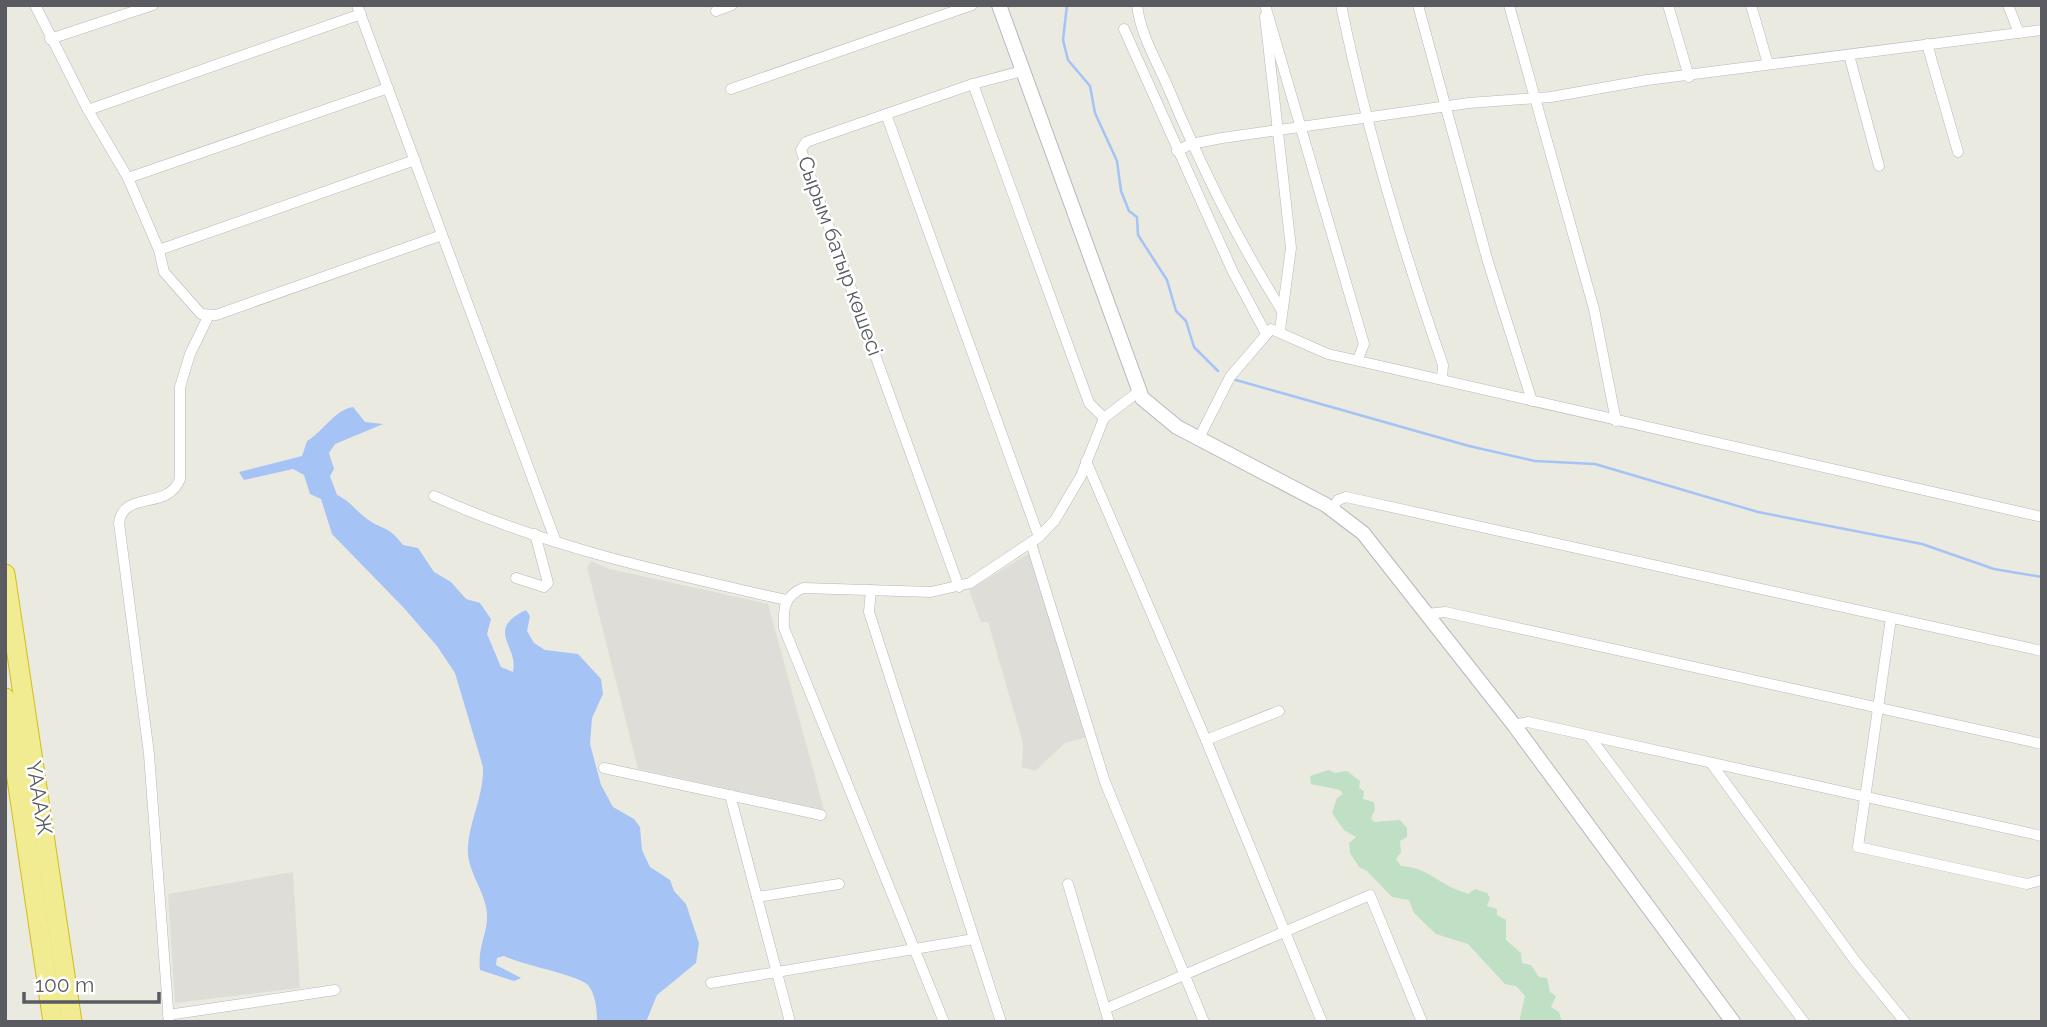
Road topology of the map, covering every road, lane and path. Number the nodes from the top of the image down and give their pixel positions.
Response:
1 (35, 5) edge
2 (153, 5) edge
3 (733, 5) edge
4 (972, 5) edge
5 (999, 5) edge
6 (1137, 5) edge
7 (1265, 5) edge
8 (1341, 5) edge
9 (1418, 5) edge
10 (1509, 5) edge
11 (1668, 5) edge
12 (1751, 5) edge
13 (2008, 5) edge
14 (359, 10) edge
15 (716, 11) dead end
16 (1124, 29) dead end
17 (2042, 30) edge
18 (2019, 33) junction
19 (50, 39) junction
20 (1927, 44) junction
21 (1849, 55) junction
22 (1768, 64) junction
23 (1022, 71) junction
24 (1689, 76) junction
25 (973, 84) junction
26 (388, 88) junction
27 (732, 89) dead end
28 (1535, 98) junction
29 (1446, 108) junction
30 (88, 110) junction
31 (886, 114) junction
32 (1367, 120) junction
33 (1301, 129) junction
34 (1276, 131) junction
35 (1191, 144) junction
36 (1177, 151) junction
37 (1958, 152) dead end
38 (415, 160) junction
39 (1879, 166) dead end
40 (128, 178) junction
41 (442, 234) junction
42 (159, 250) junction
43 (1281, 309) junction
44 (208, 317) junction
45 (1280, 330) junction
46 (1265, 332) junction
47 (1358, 359) junction
48 (1442, 378) junction
49 (1138, 391) junction
50 (1532, 401) junction
51 (1104, 418) junction
52 (1616, 421) junction
53 (1199, 439) junction
54 (1086, 461) junction
55 (435, 496) dead end
56 (1332, 509) junction
57 (2042, 517) edge
58 (535, 534) junction
59 (1035, 540) junction
60 (556, 542) junction
61 (5, 574) edge
62 (516, 578) dead end
63 (959, 587) junction
64 (871, 590) junction
65 (786, 600) junction
66 (1427, 614) junction
67 (1891, 618) junction
68 (2042, 652) edge
69 (5, 698) edge
70 (1878, 708) junction
71 (1279, 711) dead end
72 (1514, 725) junction
73 (1590, 736) junction
74 (1206, 740) junction
75 (2042, 744) edge
76 (1711, 763) junction
77 (604, 768) dead end
78 (730, 795) junction
79 (1865, 798) junction
80 (821, 815) dead end
81 (2042, 836) edge
82 (2042, 880) edge
83 (839, 884) dead end
84 (1068, 884) dead end
85 (757, 897) junction
86 (1285, 931) junction
87 (974, 939) junction
88 (914, 948) junction
89 (777, 972) junction
90 (1184, 975) junction
91 (711, 983) dead end
92 (334, 990) dead end
93 (1105, 1009) junction
94 (168, 1018) edge
95 (53, 1022) edge
96 (72, 1022) edge
97 (790, 1022) edge
98 (944, 1022) edge
99 (1001, 1022) edge
100 (1109, 1022) edge
101 (1204, 1022) edge
102 (1322, 1022) edge
103 (1422, 1022) edge
104 (1732, 1022) edge
105 (1804, 1022) edge
106 (1906, 1022) edge

1 - 19 street
2 - 19 street
3 - 15 street
4 - 27 street
5 - 23 main road
6 - 35 street
7 - 33 street
7 - 34 street
8 - 32 street
9 - 29 street
10 - 28 street
11 - 24 street
12 - 22 street
13 - 18 street
14 - 26 street
14 - 30 street
16 - 36 street
17 - 18 street
18 - 20 street
19 - 30 street
20 - 21 street
20 - 37 street
21 - 22 street
21 - 39 street
22 - 24 street
23 - 25 street, Сырым батыр көшесі
23 - 49 main road
24 - 28 street
25 - 31 street, Сырым батыр көшесі
25 - 51 street
26 - 38 street
26 - 40 street
28 - 29 street
28 - 52 street
29 - 32 street
29 - 50 street
30 - 40 street
31 - 59 street
31 - 63 street, Сырым батыр көшесі
32 - 33 street
32 - 48 street
33 - 34 street
33 - 47 street
34 - 35 street
34 - 43 street
35 - 36 street
35 - 43 street
36 - 46 street
38 - 41 street
38 - 42 street
40 - 42 street
41 - 44 street
41 - 60 street
42 - 44 street
43 - 45 street
44 - 94 street
45 - 46 street
45 - 47 street
46 - 53 street
47 - 48 street
48 - 50 street
49 - 51 street
49 - 53 main road
50 - 52 street
51 - 54 street
52 - 57 street
53 - 56 main road
54 - 59 street
54 - 74 street
55 - 58 street
56 - 66 main road
56 - 67 street
58 - 60 street
58 - 62 street
59 - 63 street
59 - 90 street
60 - 65 street
61 - 96 highway, ҮАААЖ
63 - 64 street
64 - 65 street
64 - 87 street
65 - 88 street
66 - 70 street
66 - 72 main road
67 - 68 street
67 - 70 street
69 - 95 highway, ҮАААЖ
70 - 75 street
70 - 79 street
71 - 74 street
72 - 73 street
72 - 104 main road
73 - 76 street
73 - 105 street
74 - 86 street
76 - 79 street
76 - 106 street
77 - 78 street
78 - 80 street
78 - 85 street
79 - 81 street
79 - 82 street
83 - 85 street
84 - 93 street
85 - 89 street
86 - 90 street
86 - 102 street
86 - 103 street
87 - 88 street
87 - 99 street
88 - 89 street
88 - 98 street
89 - 91 street
89 - 97 street
90 - 93 street
90 - 101 street
92 - 94 street
93 - 100 street

